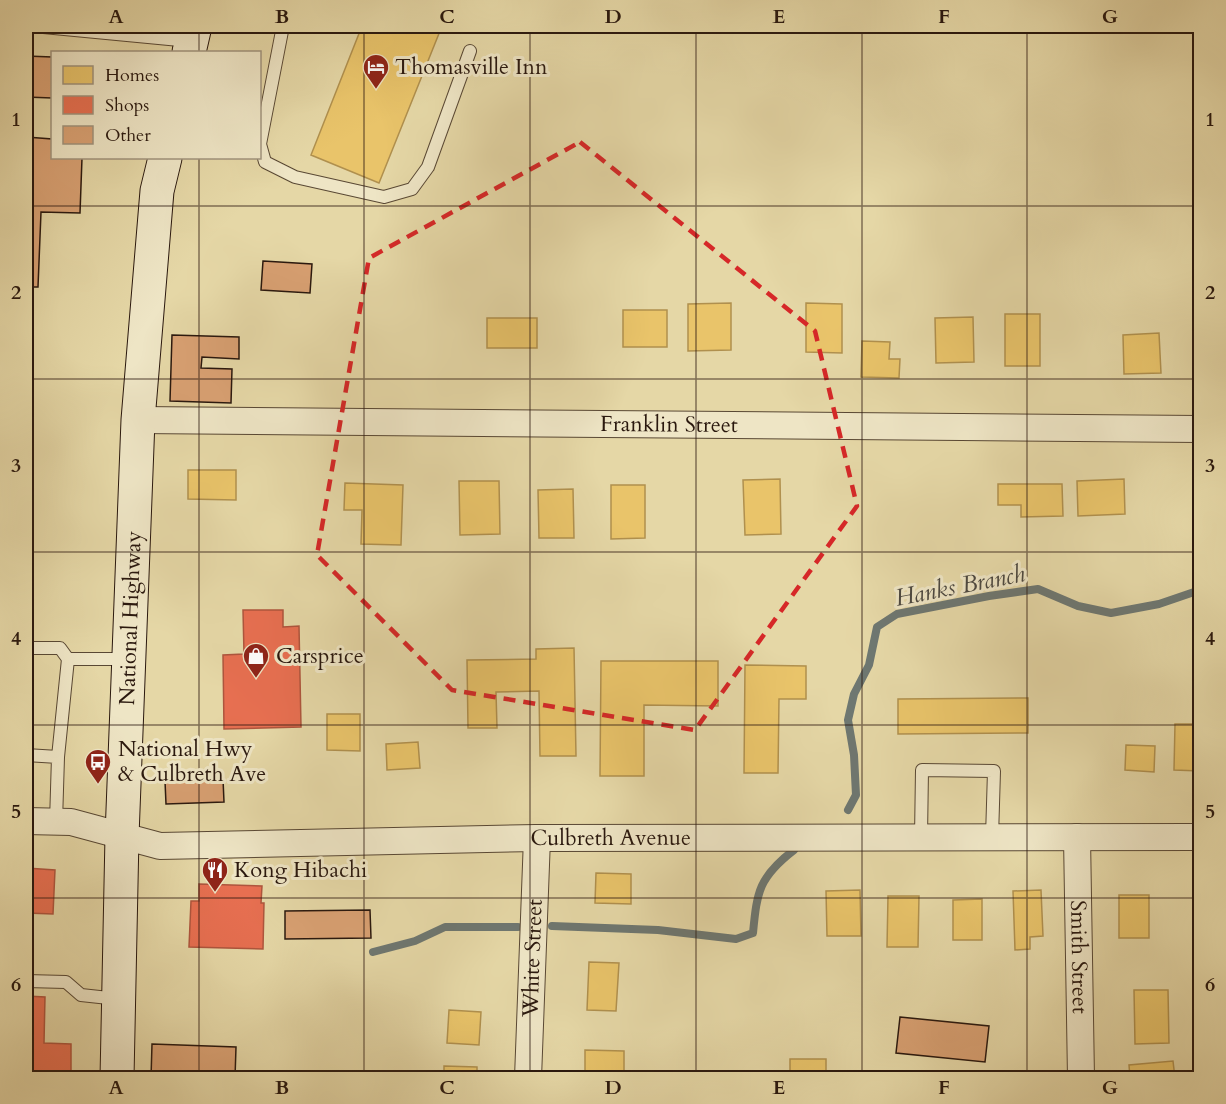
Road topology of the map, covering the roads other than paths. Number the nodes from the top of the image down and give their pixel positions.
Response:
1 (33, 26) edge
2 (283, 26) edge
3 (192, 40) edge
4 (470, 51) dead end
5 (261, 139) edge
6 (261, 148) edge
7 (165, 159) edge
8 (138, 420) junction
9 (1200, 429) edge
10 (26, 648) edge
11 (68, 659) junction
12 (129, 659) junction
13 (26, 755) edge
14 (58, 757) junction
15 (26, 821) edge
16 (56, 822) junction
17 (122, 836) junction
18 (921, 837) junction
19 (992, 837) junction
20 (1077, 837) junction
21 (1200, 837) edge
22 (537, 838) junction
23 (26, 981) edge
24 (119, 999) junction
25 (117, 1078) edge
26 (528, 1078) edge
27 (1081, 1078) edge

1 - 3 lane
2 - 5 lane
4 - 6 lane
7 - 8 main road, National Highway
8 - 9 street, Franklin Street
8 - 12 main road, National Highway
10 - 11 lane
11 - 12 lane
11 - 14 lane
12 - 17 main road, National Highway
13 - 14 lane
14 - 16 lane
15 - 16 street, Culbreth Avenue
16 - 17 street, Culbreth Avenue
17 - 22 street, Culbreth Avenue
17 - 24 main road, National Highway
18 - 19 street, Culbreth Avenue
18 - 19 lane
18 - 22 street, Culbreth Avenue
19 - 20 street, Culbreth Avenue
20 - 21 street, Culbreth Avenue
20 - 27 street, Smith Street
22 - 26 street, White Street
23 - 24 lane
24 - 25 main road, National Highway

